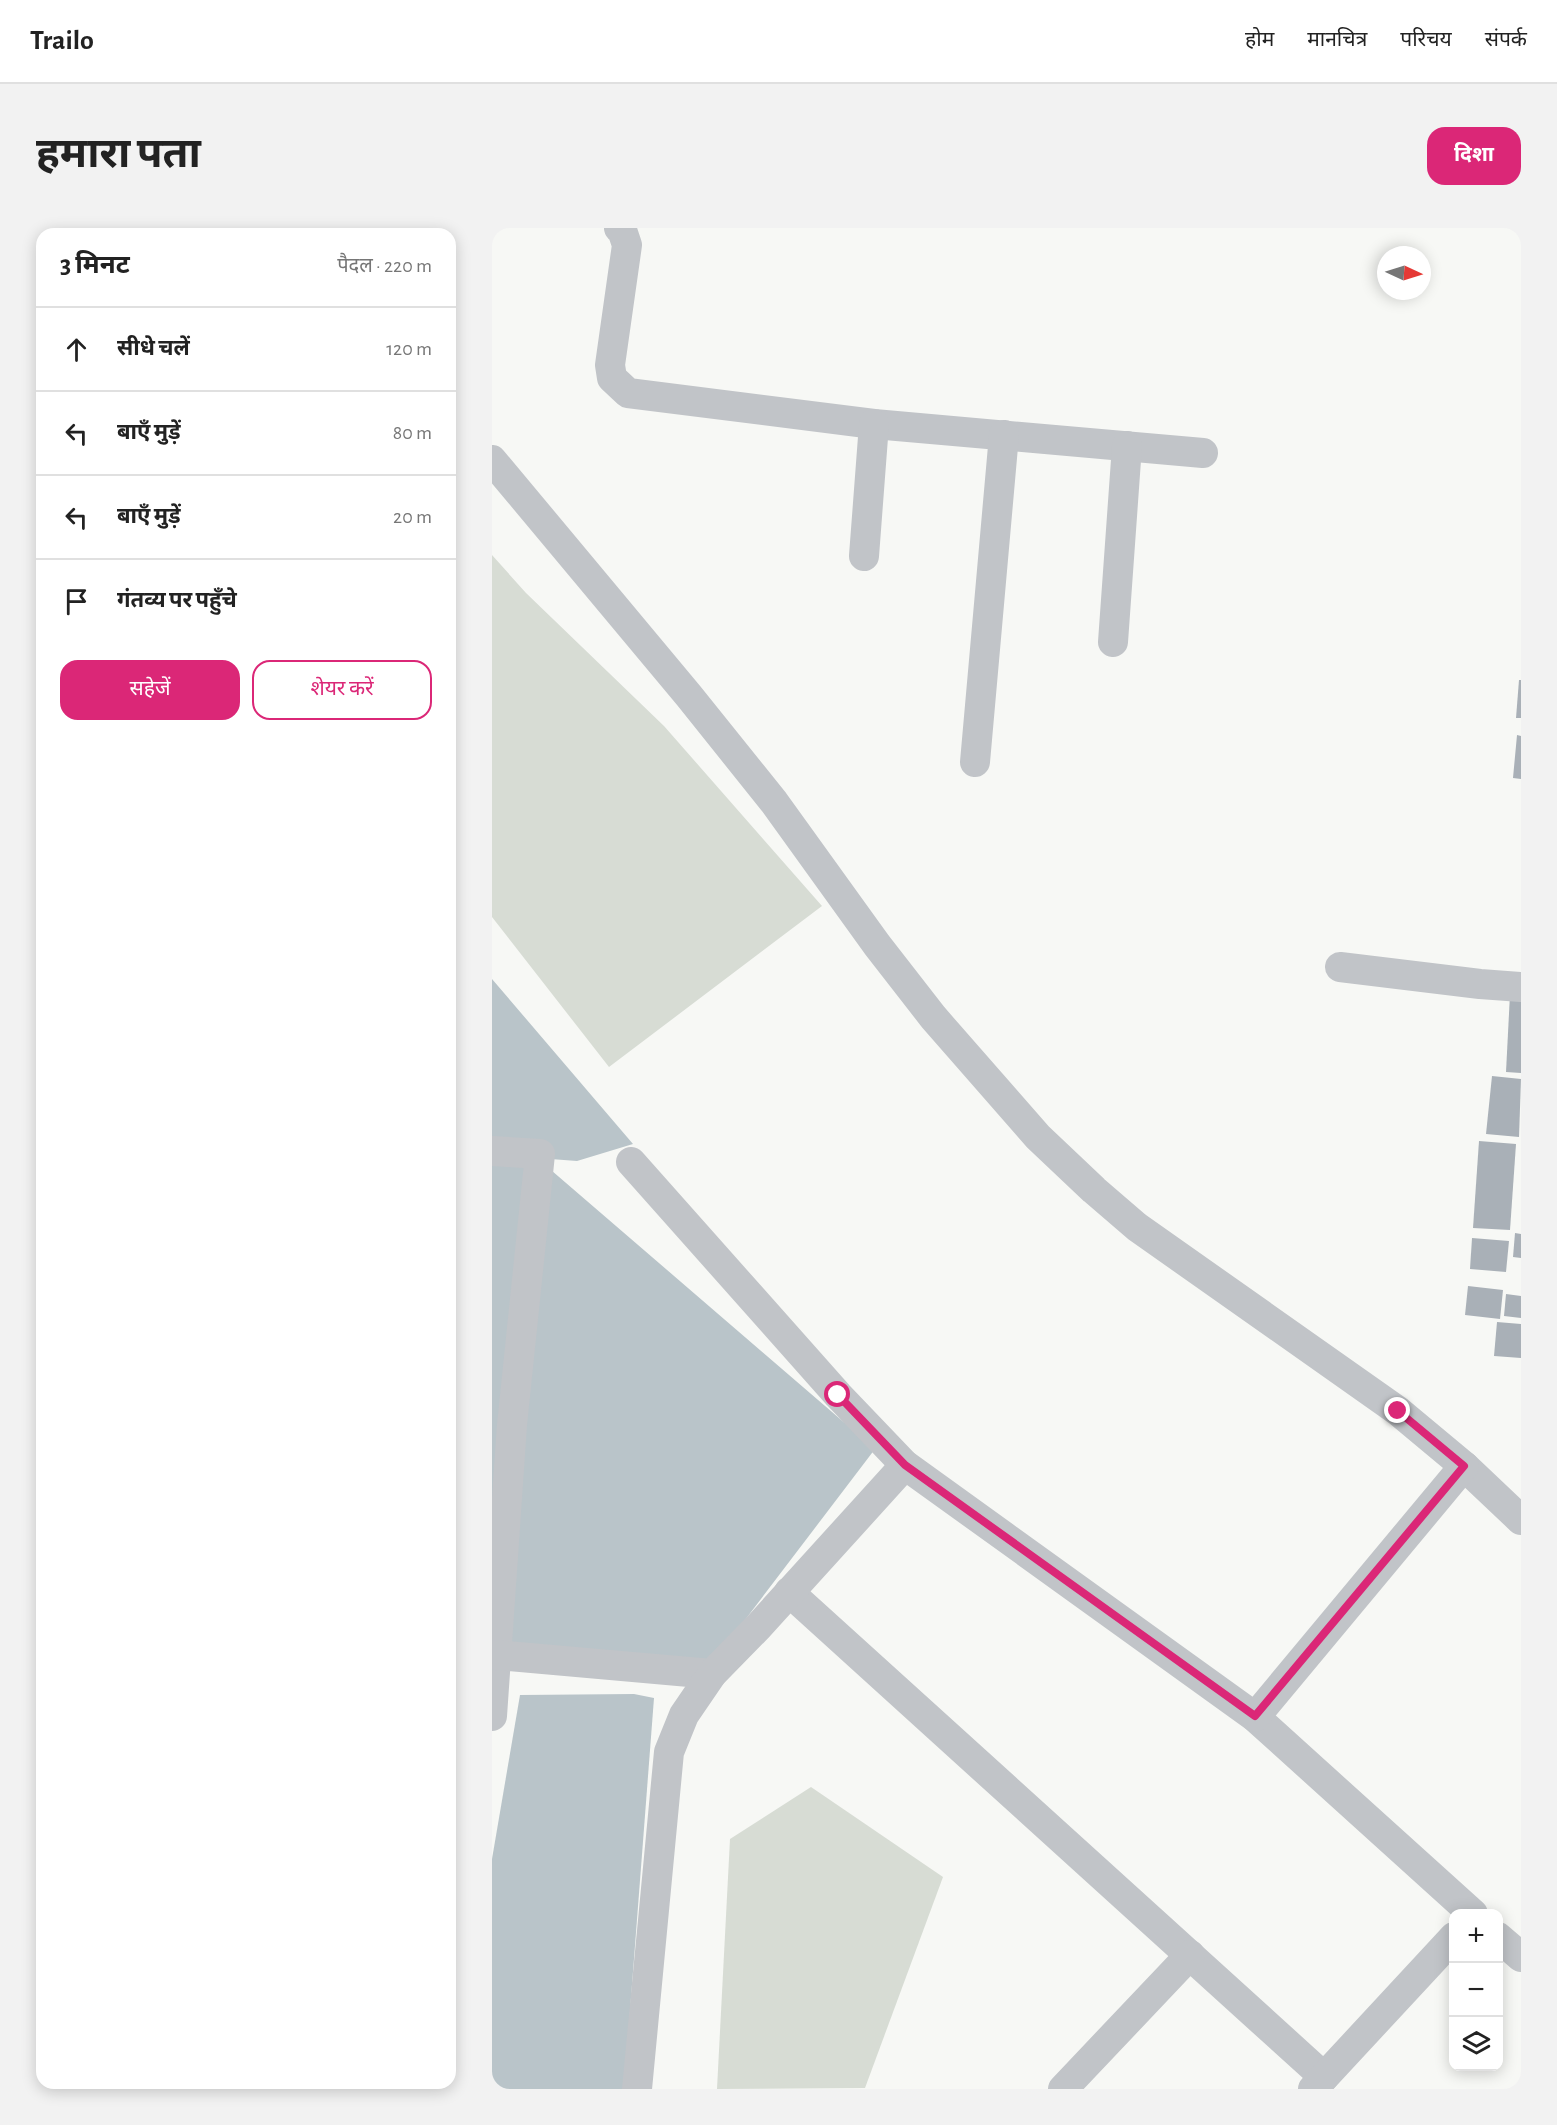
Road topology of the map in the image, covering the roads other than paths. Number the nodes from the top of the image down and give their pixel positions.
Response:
1 (619, 228) edge
2 (874, 424) junction
3 (1004, 435) junction
4 (1126, 446) junction
5 (1203, 453) dead end
6 (492, 460) edge
7 (864, 556) dead end
8 (1113, 642) dead end
9 (975, 762) dead end
10 (1340, 967) dead end
11 (1521, 987) edge
12 (492, 1151) edge
13 (631, 1162) dead end
14 (905, 1465) junction
15 (1464, 1466) junction
16 (1521, 1520) edge
17 (789, 1592) junction
18 (496, 1654) junction
19 (712, 1674) junction
20 (492, 1716) edge
21 (1255, 1716) junction
22 (1467, 1909) edge
23 (1449, 1941) edge
24 (1503, 1941) edge
25 (1190, 1955) junction
26 (1521, 1957) edge
27 (1318, 2083) edge
28 (637, 2089) edge
29 (1063, 2089) edge

1 - 2 street
2 - 3 street
2 - 7 street
3 - 4 street
3 - 9 street
4 - 5 street
4 - 8 street
6 - 15 street
10 - 11 street
12 - 18 street
13 - 14 street
14 - 17 street
14 - 21 street
15 - 16 street
15 - 21 street
17 - 19 street
17 - 25 street
18 - 19 street
18 - 20 street
19 - 28 street
21 - 22 street
23 - 27 street
24 - 26 street
25 - 27 street
25 - 29 street

